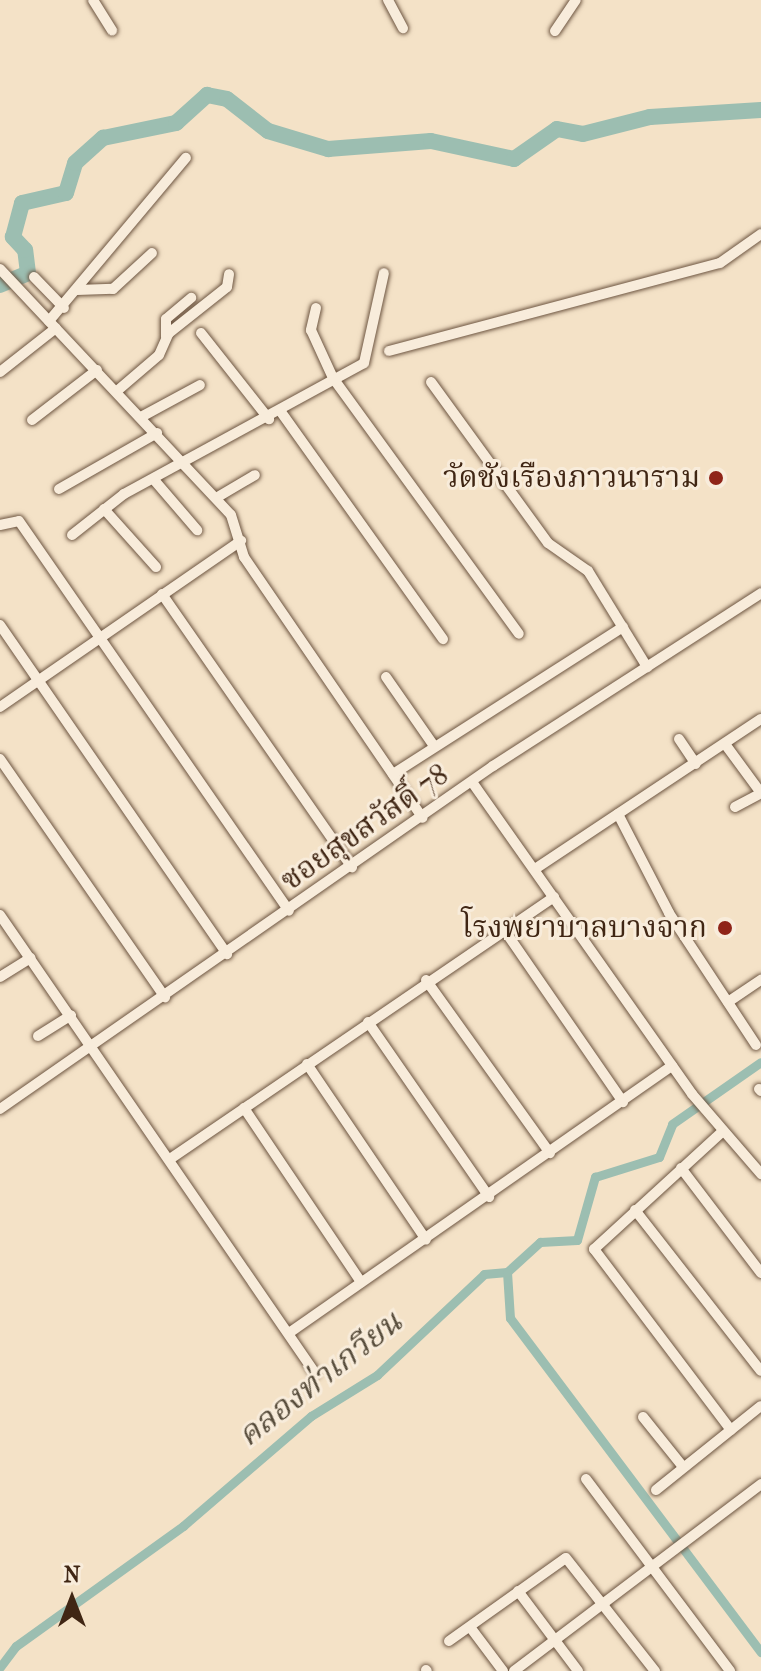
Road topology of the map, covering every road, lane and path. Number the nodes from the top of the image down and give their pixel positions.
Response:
1 (93, 0) edge
2 (388, 0) edge
3 (576, 0) edge
4 (403, 28) dead end
5 (112, 30) dead end
6 (555, 31) dead end
7 (186, 158) dead end
8 (761, 234) edge
9 (152, 253) dead end
10 (0, 269) edge
11 (384, 273) dead end
12 (229, 274) dead end
13 (34, 277) dead end
14 (77, 290) junction
15 (191, 298) dead end
16 (64, 308) junction
17 (316, 308) dead end
18 (53, 324) junction
19 (201, 333) dead end
20 (166, 337) junction
21 (389, 351) dead end
22 (97, 370) junction
23 (0, 372) edge
24 (333, 378) junction
25 (431, 382) dead end
26 (200, 385) dead end
27 (117, 391) junction
28 (281, 412) junction
29 (141, 417) junction
30 (269, 419) junction
31 (32, 420) dead end
32 (157, 433) junction
33 (184, 462) junction
34 (255, 475) dead end
35 (155, 481) junction
36 (59, 489) dead end
37 (216, 498) junction
38 (104, 509) junction
39 (0, 525) edge
40 (197, 530) dead end
41 (72, 535) dead end
42 (241, 541) junction
43 (156, 567) dead end
44 (761, 593) edge
45 (162, 594) junction
46 (0, 625) edge
47 (623, 627) junction
48 (519, 634) dead end
49 (101, 639) junction
50 (443, 639) dead end
51 (647, 667) junction
52 (386, 677) dead end
53 (39, 681) junction
54 (0, 707) edge
55 (761, 719) edge
56 (679, 739) dead end
57 (725, 744) junction
58 (434, 746) junction
59 (0, 759) edge
60 (696, 764) junction
61 (393, 774) junction
62 (472, 782) junction
63 (759, 794) edge
64 (735, 807) dead end
65 (618, 814) junction
66 (423, 818) junction
67 (352, 867) junction
68 (535, 869) junction
69 (554, 897) junction
70 (289, 911) junction
71 (0, 915) edge
72 (505, 931) junction
73 (227, 954) junction
74 (31, 958) junction
75 (0, 977) edge
76 (426, 980) junction
77 (761, 980) edge
78 (165, 997) junction
79 (728, 1002) junction
80 (71, 1015) junction
81 (368, 1022) junction
82 (38, 1036) dead end
83 (92, 1045) junction
84 (756, 1045) dead end
85 (307, 1064) junction
86 (672, 1066) junction
87 (623, 1102) junction
88 (244, 1108) junction
89 (0, 1109) edge
90 (723, 1131) junction
91 (550, 1153) junction
92 (170, 1159) junction
93 (681, 1168) junction
94 (761, 1174) edge
95 (489, 1197) junction
96 (635, 1210) junction
97 (426, 1240) junction
98 (761, 1273) edge
99 (361, 1282) junction
100 (289, 1333) junction
101 (761, 1371) edge
102 (315, 1373) dead end
103 (761, 1406) edge
104 (643, 1417) dead end
105 (731, 1430) junction
106 (683, 1467) junction
107 (586, 1479) dead end
108 (761, 1484) edge
109 (656, 1490) dead end
110 (652, 1567) junction
111 (518, 1591) junction
112 (604, 1603) junction
113 (470, 1627) junction
114 (555, 1640) junction
115 (449, 1641) dead end
116 (503, 1671) edge
117 (514, 1671) edge
118 (578, 1671) edge
119 (655, 1671) edge
120 (730, 1671) edge

1 - 5 street
2 - 4 street
3 - 6 street
7 - 14 street
8 - 21 street
9 - 14 street
10 - 18 street
11 - 24 street
12 - 20 street
13 - 16 street
14 - 16 street
15 - 20 street
16 - 18 street
17 - 24 street
18 - 22 street
18 - 23 street
19 - 30 street
20 - 27 street
22 - 27 street
22 - 31 street
24 - 28 street
24 - 48 street
25 - 47 street
26 - 29 street
27 - 29 street
28 - 30 street
28 - 50 street
29 - 32 street
30 - 33 street
32 - 33 street
32 - 36 street
33 - 35 street
33 - 37 street
34 - 37 street
35 - 38 street
35 - 40 street
37 - 42 street
38 - 41 street
38 - 43 street
39 - 49 street
42 - 45 street
42 - 61 street
44 - 51 street, ซอยสุขสวัสดิ์ 78
45 - 49 street
45 - 67 street
46 - 53 street
47 - 51 street
47 - 58 street
49 - 53 street
49 - 70 street
51 - 62 street, ซอยสุขสวัสดิ์ 78
52 - 58 street
53 - 54 street
53 - 73 street
55 - 57 street
56 - 60 street
57 - 60 street
57 - 63 street
58 - 61 street
59 - 78 street
60 - 65 street
61 - 66 street
62 - 66 street, ซอยสุขสวัสดิ์ 78
62 - 68 street
63 - 64 street
65 - 68 street
65 - 79 street
66 - 67 street, ซอยสุขสวัสดิ์ 78
67 - 70 street, ซอยสุขสวัสดิ์ 78
68 - 69 street
69 - 72 street
69 - 86 street
70 - 73 street, ซอยสุขสวัสดิ์ 78
71 - 74 street
72 - 76 street
72 - 87 street
73 - 78 street, ซอยสุขสวัสดิ์ 78
74 - 75 street
74 - 80 street
76 - 81 street
76 - 91 street
77 - 79 street
78 - 83 street, ซอยสุขสวัสดิ์ 78
79 - 84 street
80 - 82 street
80 - 83 street
81 - 85 street
81 - 95 street
83 - 89 street, ซอยสุขสวัสดิ์ 78
83 - 92 street
85 - 88 street
85 - 97 street
86 - 87 street
86 - 90 street
87 - 91 street
88 - 92 street
88 - 99 street
90 - 93 street
90 - 94 street
91 - 95 street
92 - 100 street
93 - 96 street
93 - 98 street
95 - 97 street
96 - 101 street
96 - 105 street
97 - 99 street
99 - 100 street
100 - 102 street
103 - 105 street
104 - 106 street
105 - 106 street
106 - 109 street
107 - 110 street
108 - 110 street
110 - 112 street
110 - 120 street
111 - 112 street
111 - 113 street
111 - 114 street
112 - 114 street
112 - 119 street
113 - 115 street
113 - 116 street
114 - 117 street
114 - 118 street

